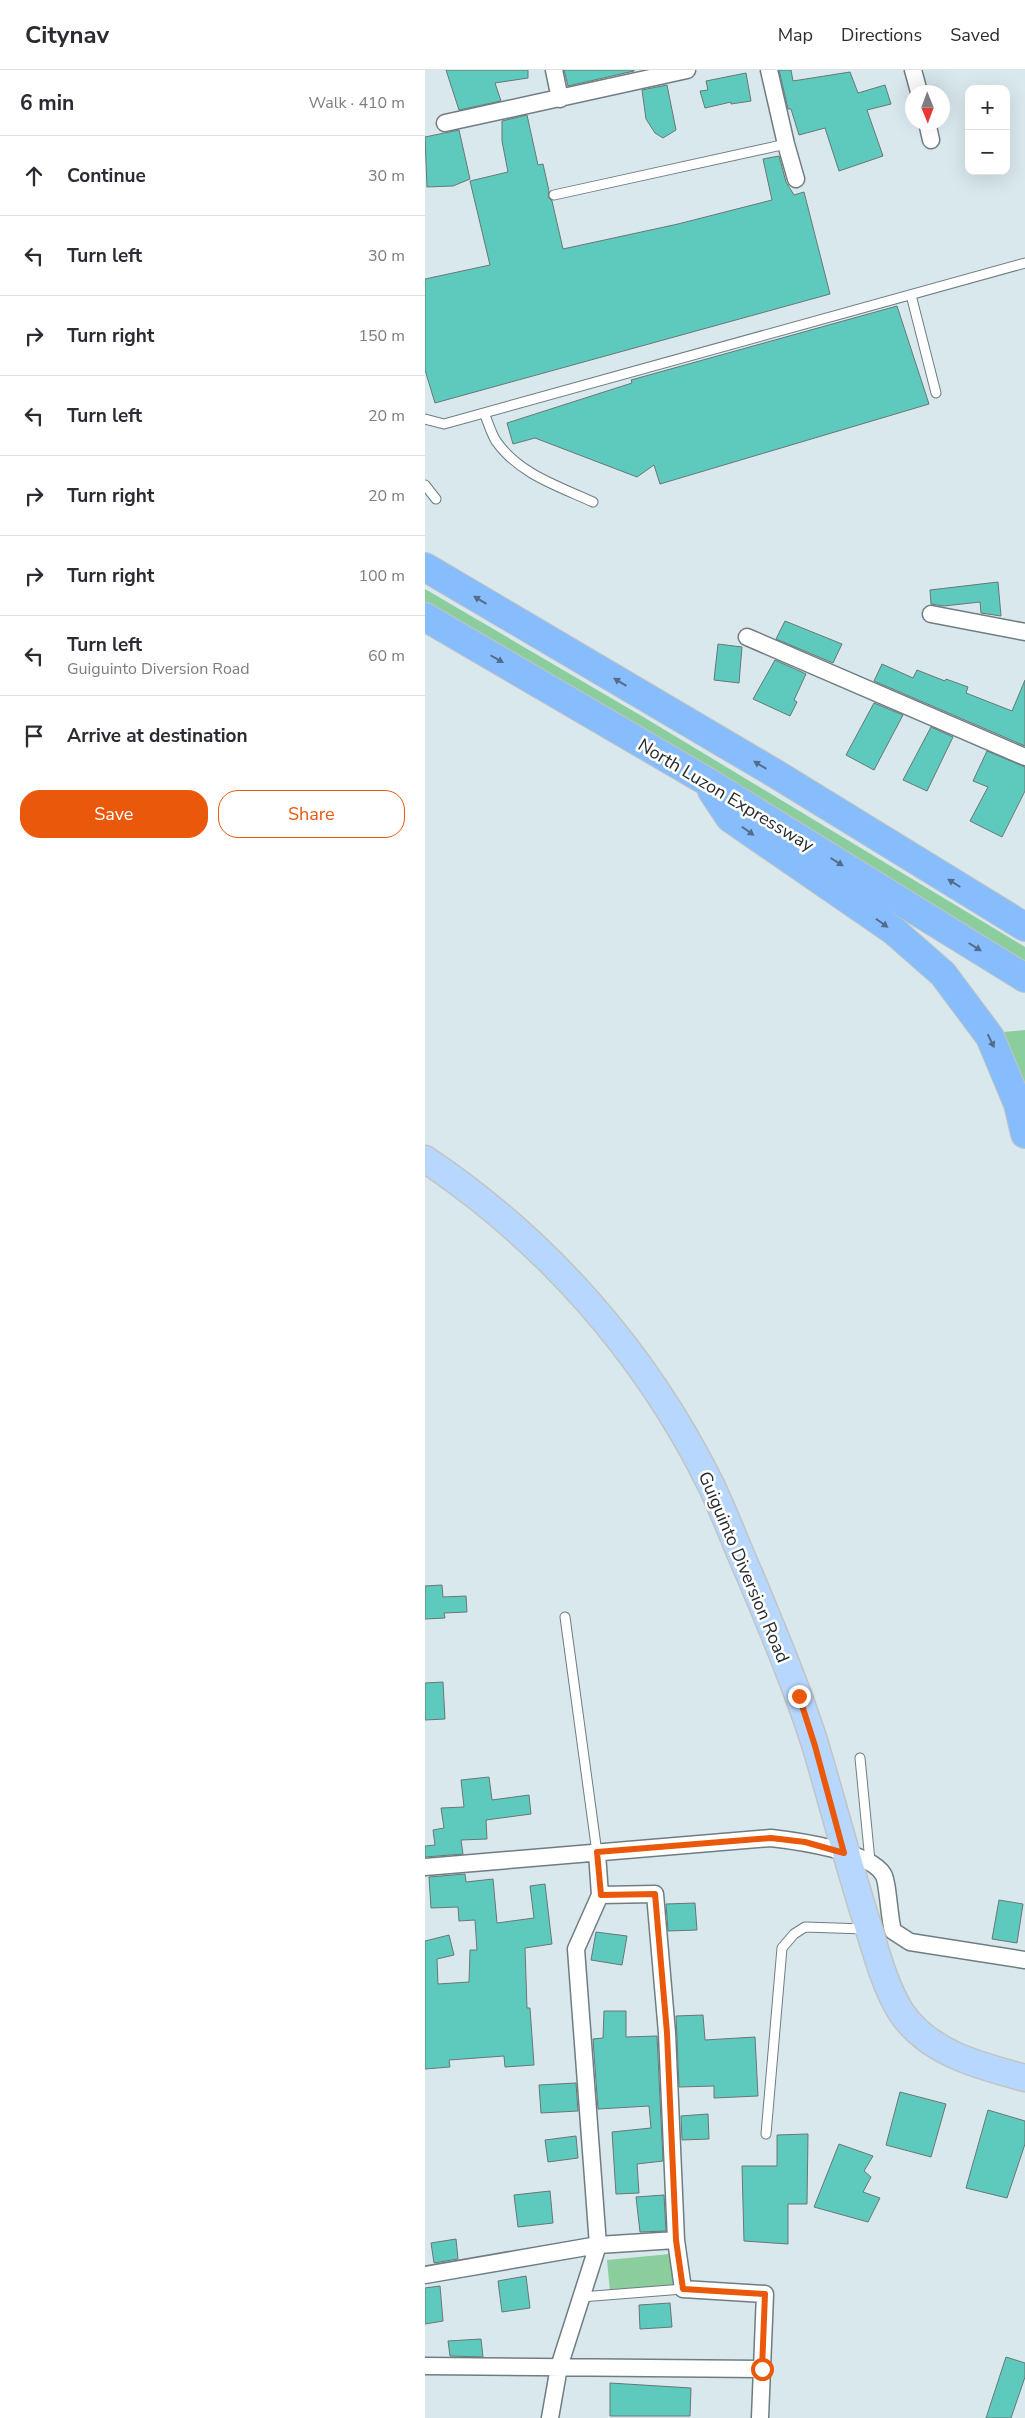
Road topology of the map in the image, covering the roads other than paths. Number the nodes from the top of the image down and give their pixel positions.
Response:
1 (554, 70) edge
2 (687, 70) edge
3 (769, 70) edge
4 (913, 70) edge
5 (917, 85) edge
6 (559, 99) junction
7 (445, 123) dead end
8 (929, 130) edge
9 (931, 140) dead end
10 (785, 144) junction
11 (796, 179) dead end
12 (554, 195) dead end
13 (1025, 263) edge
14 (911, 295) junction
15 (936, 393) dead end
16 (484, 412) junction
17 (425, 419) edge
18 (425, 485) edge
19 (436, 499) dead end
20 (593, 502) dead end
21 (425, 568) edge
22 (931, 614) dead end
23 (425, 617) edge
24 (1025, 632) edge
25 (747, 637) dead end
26 (1025, 757) edge
27 (706, 781) junction
28 (1025, 927) edge
29 (1025, 978) edge
30 (1025, 1134) edge
31 (425, 1159) edge
32 (565, 1617) dead end
33 (860, 1758) dead end
34 (597, 1852) junction
35 (844, 1853) junction
36 (870, 1860) junction
37 (425, 1867) edge
38 (601, 1895) junction
39 (893, 1930) junction
40 (1025, 1960) edge
41 (1025, 2078) edge
42 (766, 2134) dead end
43 (676, 2240) junction
44 (597, 2246) junction
45 (425, 2275) edge
46 (683, 2289) junction
47 (581, 2297) junction
48 (425, 2366) edge
49 (559, 2367) junction
50 (762, 2369) junction
51 (550, 2418) edge
52 (761, 2418) edge

1 - 6 street
2 - 6 street
3 - 10 street
4 - 5 street
6 - 7 street
8 - 9 street
10 - 11 street
10 - 12 lane
13 - 14 lane
14 - 15 lane
14 - 16 lane
16 - 17 lane
16 - 20 lane
18 - 19 lane
28 -> 21 highway
22 - 24 street
23 -> 27 highway, North Luzon Expressway
25 - 26 street
27 -> 29 highway, North Luzon Expressway
27 -> 30 highway
31 - 35 main road, Guiguinto Diversion Road
32 - 34 lane
33 - 36 lane
34 - 35 street
34 - 37 street
34 - 38 street
35 - 36 street
35 - 41 main road, Guiguinto Diversion Road
36 - 39 street
38 - 43 street
38 - 44 street
39 - 40 street
39 - 42 lane
43 - 44 street
43 - 46 street
44 - 45 street
44 - 47 street
46 - 47 lane
46 - 50 street
47 - 49 street
48 - 49 street
49 - 50 street
49 - 51 street
50 - 52 street

